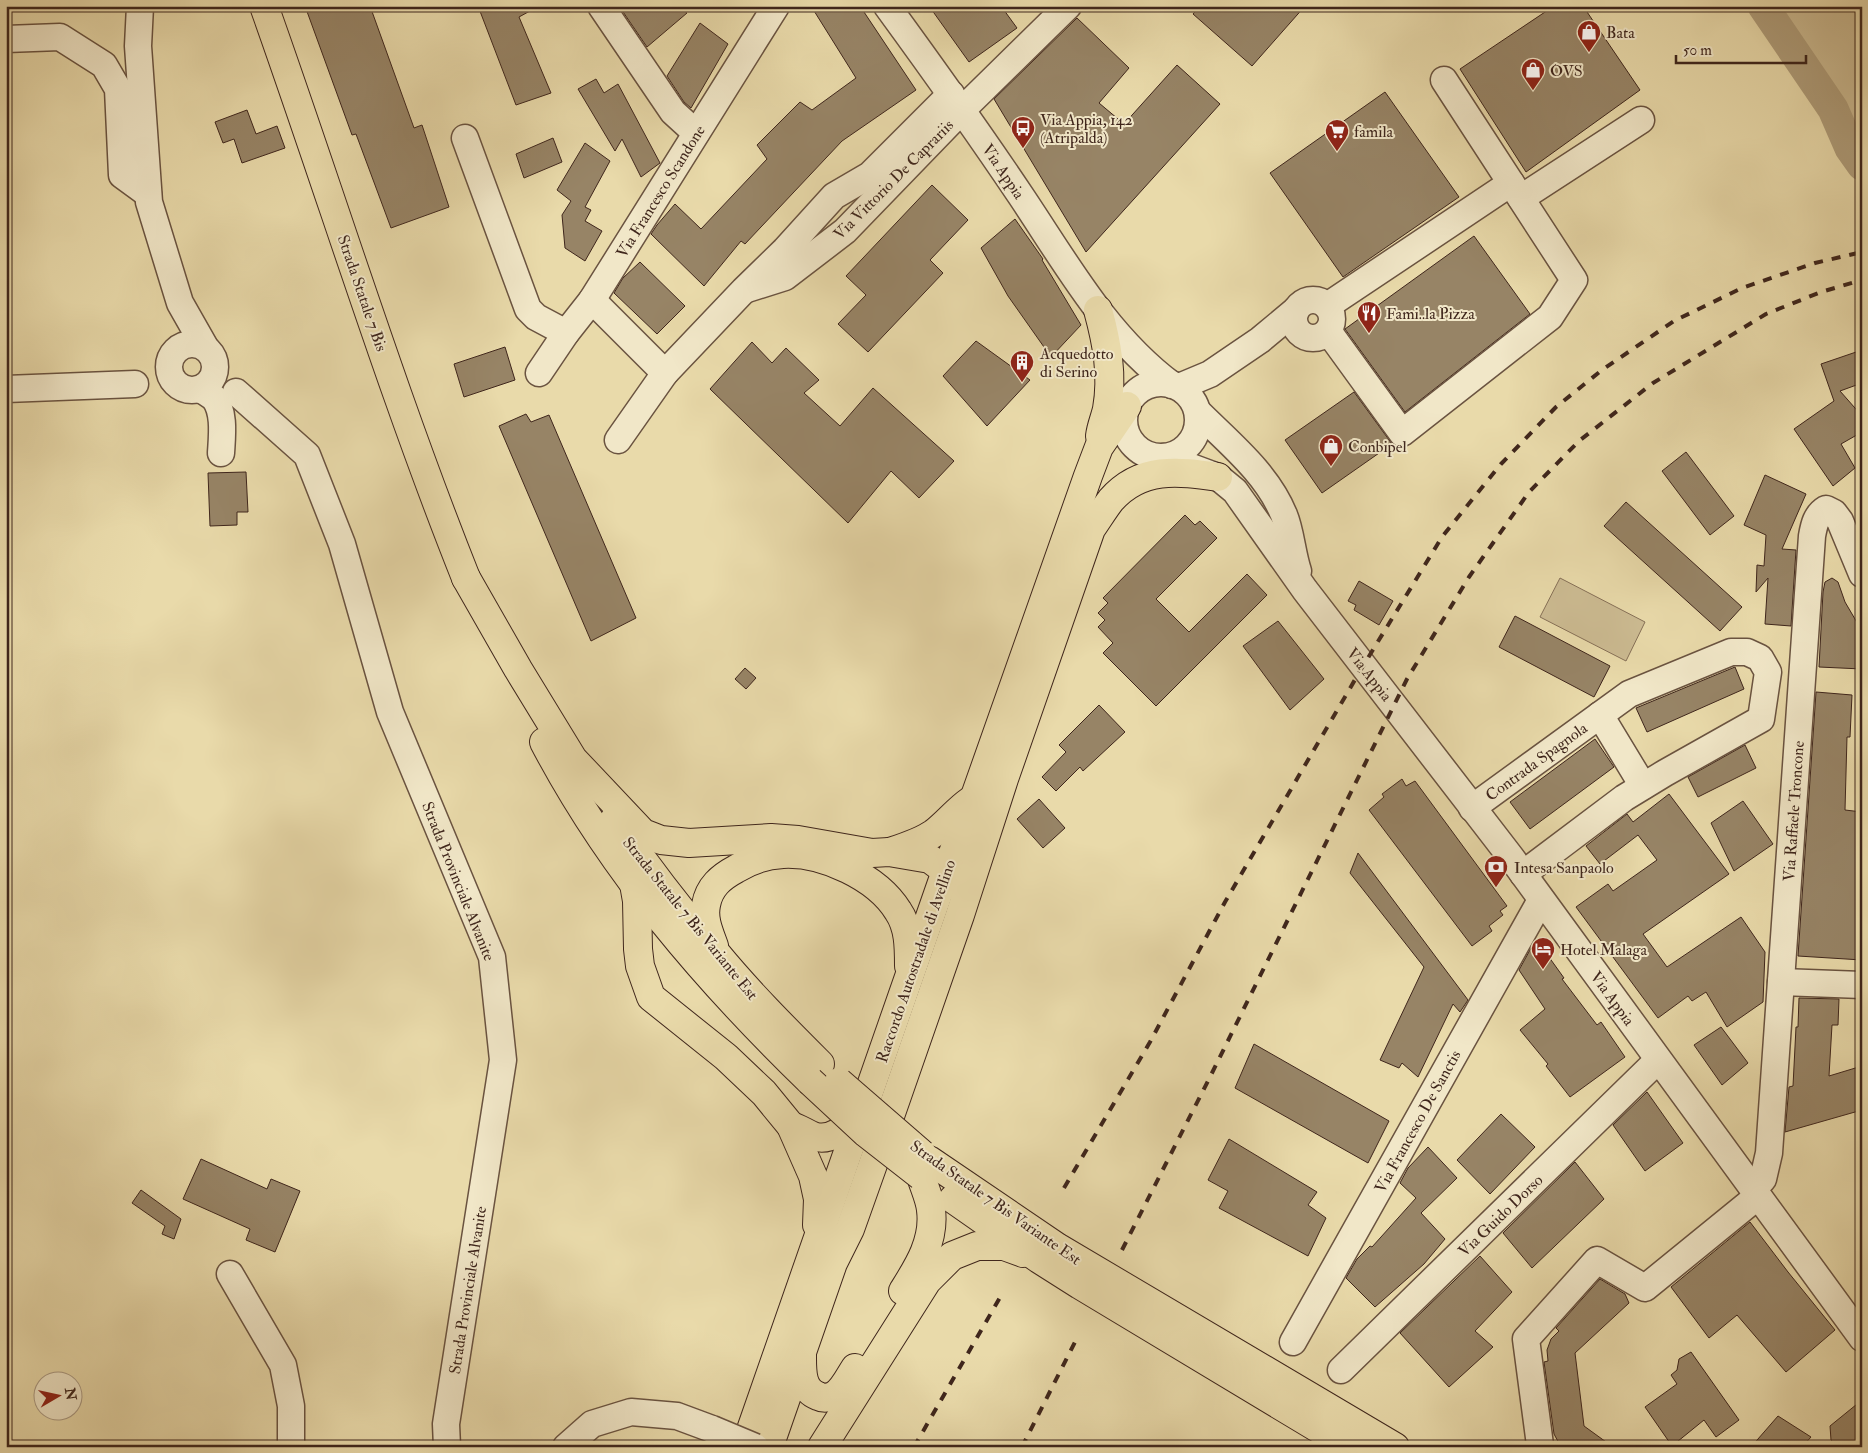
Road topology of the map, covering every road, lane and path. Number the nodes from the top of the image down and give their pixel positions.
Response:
1 (140, 6) edge
2 (264, 6) edge
3 (601, 6) edge
4 (776, 6) edge
5 (887, 6) edge
6 (1068, 6) edge
7 (6, 39) edge
8 (1444, 80) dead end
9 (957, 102) junction
10 (1641, 120) dead end
11 (696, 133) junction
12 (465, 138) dead end
13 (1516, 190) junction
14 (148, 194) junction
15 (592, 300) junction
16 (180, 303) junction
17 (1098, 310) junction
18 (1327, 319) junction
19 (1298, 320) junction
20 (566, 333) junction
21 (1119, 336) junction
22 (210, 354) junction
23 (182, 373) junction
24 (539, 373) dead end
25 (664, 373) junction
26 (1176, 386) junction
27 (6, 389) edge
28 (236, 392) junction
29 (1128, 404) junction
30 (1197, 411) junction
31 (618, 440) dead end
32 (1099, 447) junction
33 (221, 453) dead end
34 (1161, 457) junction
35 (1218, 477) junction
36 (1091, 529) junction
37 (1862, 574) edge
38 (1305, 590) junction
39 (1600, 715) junction
40 (565, 763) junction
41 (1643, 786) junction
42 (974, 799) junction
43 (1472, 808) junction
44 (889, 852) junction
45 (946, 871) junction
46 (1523, 874) junction
47 (634, 884) junction
48 (1541, 900) junction
49 (687, 951) junction
50 (716, 954) junction
51 (909, 981) junction
52 (1781, 982) junction
53 (1862, 985) edge
54 (667, 1010) junction
55 (1658, 1060) junction
56 (815, 1073) junction
57 (905, 1074) junction
58 (861, 1114) junction
59 (791, 1126) junction
60 (925, 1168) junction
61 (1755, 1192) junction
62 (815, 1246) junction
63 (1039, 1259) junction
64 (230, 1274) dead end
65 (1862, 1338) edge
66 (1293, 1342) dead end
67 (802, 1349) junction
68 (1341, 1370) dead end
69 (291, 1447) edge
70 (447, 1447) edge
71 (566, 1447) edge
72 (745, 1447) edge
73 (755, 1447) edge
74 (768, 1447) edge
75 (822, 1447) edge
76 (1352, 1447) edge
77 (1395, 1447) edge
78 (1541, 1447) edge

1 - 14 street
2 - 40 main road, Strada Statale 7 Bis
3 - 11 street
4 - 11 street, Via Francesco Scandone
5 - 9 street, Via Appia
6 - 9 street, Via Vittorio De Caprariis
7 - 14 street
8 - 13 street
9 - 17 street, Via Appia
9 - 25 street, Via Vittorio De Caprariis
10 - 13 street
11 - 15 street, Via Francesco Scandone
12 - 20 street
13 - 18 street
13 - 18 street
14 - 16 street
15 - 20 street, Via Francesco Scandone
15 - 25 street
16 - 22 street, Strada Provinciale Alvanite
16 - 23 street
17 - 21 street, Via Appia
17 - 32 main road
18 - 19 street
19 - 26 street
19 - 30 street
20 - 24 street, Via Francesco Scandone
21 - 26 street, Via Appia
21 - 29 street, Via Appia
22 - 23 street
22 - 23 street
22 - 28 street, Strada Provinciale Alvanite
23 - 27 street
23 - 28 street
23 - 33 street
25 - 31 street, Via Vittorio De Caprariis
26 - 29 street
26 - 30 street, Via Appia
28 - 70 street, Strada Provinciale Alvanite
29 - 32 main road
29 - 34 street, Via Appia
30 - 34 street
30 - 38 street, Via Appia
32 - 42 main road, Raccordo Autostradale di Avellino
34 - 35 street, Via Appia
34 - 36 main road
35 - 36 main road
35 - 38 street, Via Appia
36 - 57 main road, Raccordo Autostradale di Avellino
37 - 52 street, Via Raffaele Troncone
38 - 43 street, Via Appia
39 - 41 street, Contrada Spagnola
39 - 41 street, Contrada Spagnola
39 - 43 street, Contrada Spagnola
40 - 44 main road
40 - 47 main road, Strada Statale 7 Bis Variante Est
40 - 50 main road, Strada Statale 7 Bis Variante Est
41 - 46 street, Contrada Spagnola
42 - 44 main road
42 - 45 main road, Raccordo Autostradale di Avellino
43 - 46 street, Via Appia
44 - 45 main road
45 - 51 main road, Raccordo Autostradale di Avellino
45 - 57 main road
46 - 48 street, Via Appia
47 - 49 main road, Strada Statale 7 Bis Variante Est
47 - 54 main road
48 - 55 street, Via Appia
48 - 66 street, Via Francesco De Sanctis
49 - 54 main road
49 - 56 main road, Strada Statale 7 Bis Variante Est
50 - 51 main road
50 - 56 main road, Strada Statale 7 Bis Variante Est
51 - 58 main road, Raccordo Autostradale di Avellino
52 - 53 street
52 - 61 street, Via Raffaele Troncone
54 - 59 main road
55 - 61 street, Via Appia
55 - 68 street, Via Guido Dorso
56 - 60 main road, Strada Statale 7 Bis Variante Est, bridge
57 - 67 main road, Raccordo Autostradale di Avellino
58 - 59 main road
58 - 62 main road, Raccordo Autostradale di Avellino
59 - 62 main road
60 - 63 main road, Strada Statale 7 Bis Variante Est
60 - 67 main road
60 - 77 main road, Strada Statale 7 Bis Variante Est
61 - 65 street, Via Appia
61 - 78 street, Via Raffaele Troncone
62 - 72 main road, Raccordo Autostradale di Avellino
63 - 75 main road
63 - 76 main road, Strada Statale 7 Bis Variante Est
64 - 69 street
67 - 74 main road, Raccordo Autostradale di Avellino
71 - 73 street, bridge

